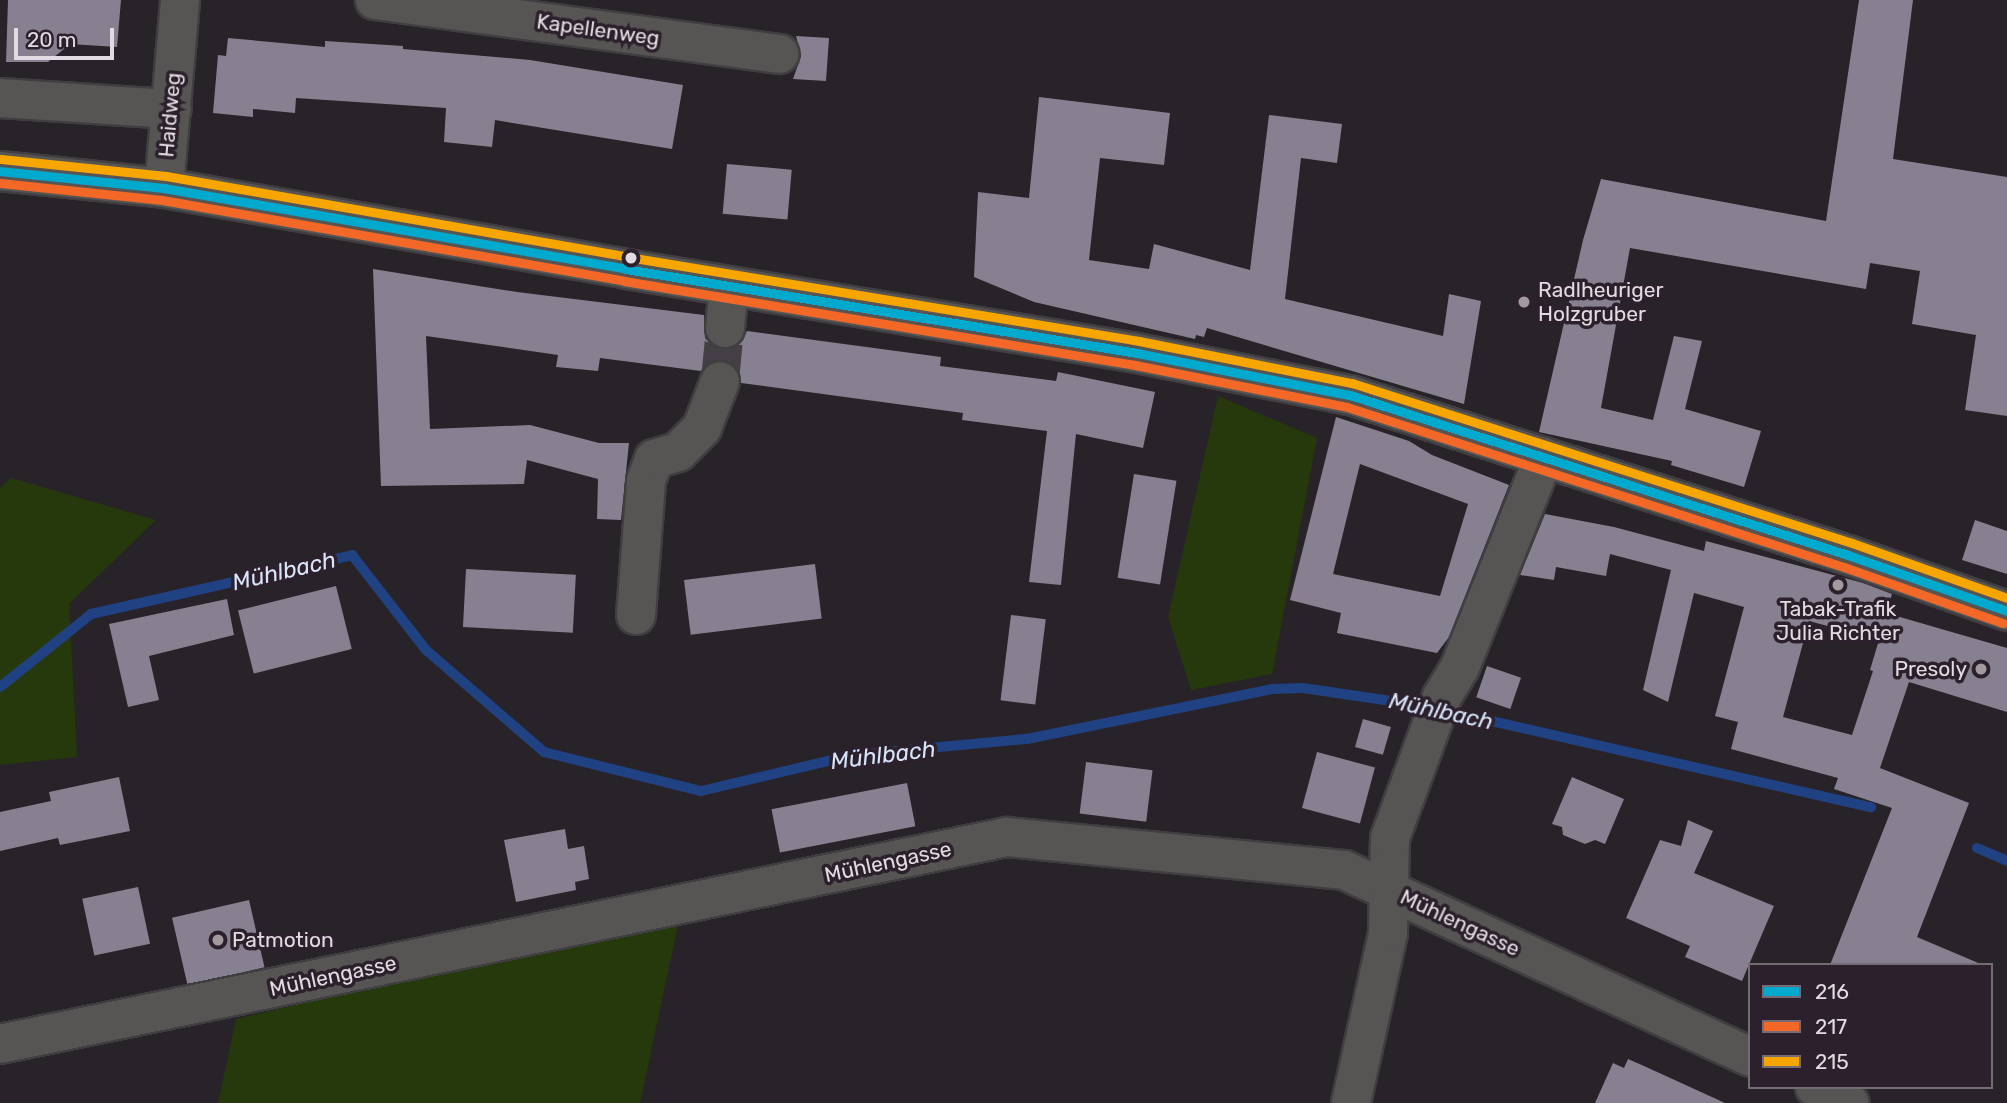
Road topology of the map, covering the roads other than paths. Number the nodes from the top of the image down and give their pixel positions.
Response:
1 (180, 0) edge
2 (375, 0) edge
3 (779, 54) dead end
4 (0, 98) edge
5 (172, 110) junction
6 (0, 171) edge
7 (164, 188) junction
8 (729, 286) junction
9 (725, 328) tunnel mouth
10 (720, 380) tunnel mouth
11 (1544, 457) junction
12 (2007, 611) edge
13 (636, 615) dead end
14 (1391, 891) junction
15 (0, 1044) edge
16 (1748, 1056) edge
17 (1819, 1089) edge
18 (1351, 1103) edge
19 (1849, 1103) edge

1 - 5 street, Haidweg
2 - 3 street, Kapellenweg
4 - 5 street
5 - 7 street, Haidweg
6 - 7 street
7 - 8 street
8 - 9 street
8 - 11 street
10 - 13 street
11 - 12 street
11 - 14 street
14 - 15 street, Mühlengasse
14 - 16 street, Mühlengasse
14 - 18 street
17 - 19 street

